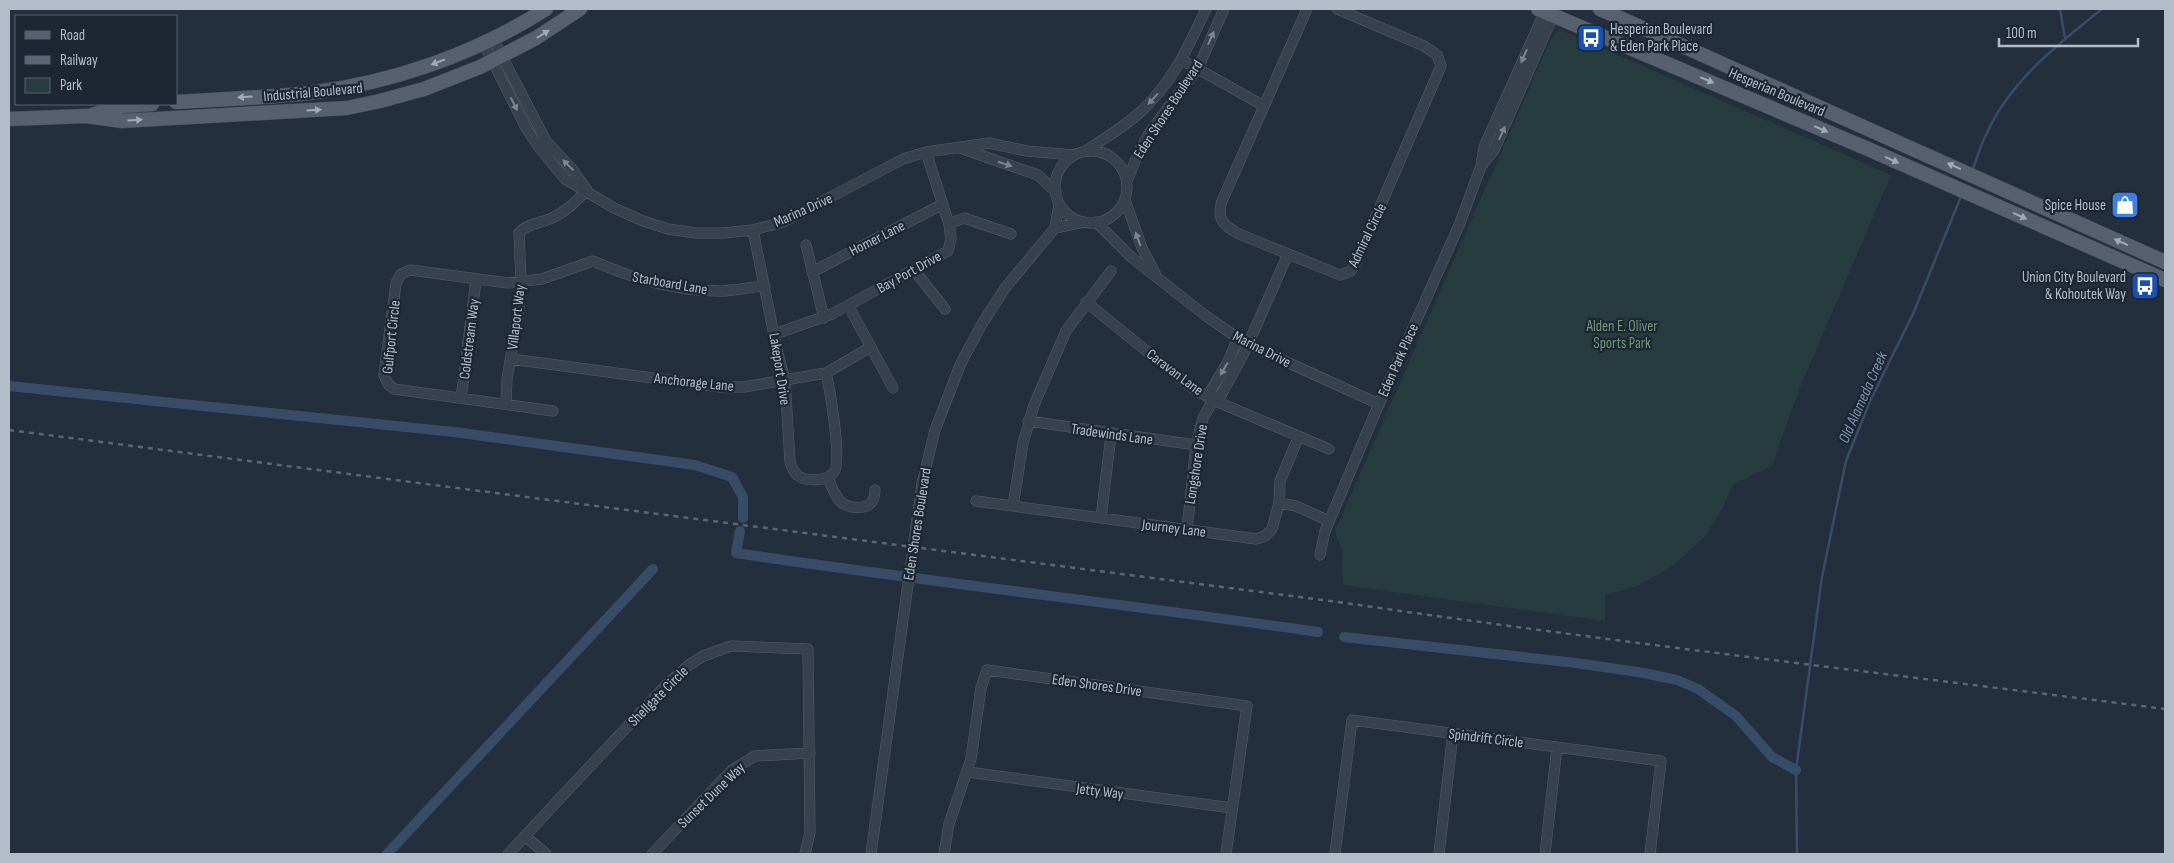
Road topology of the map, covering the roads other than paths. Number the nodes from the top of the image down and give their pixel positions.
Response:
1 (546, 9) edge
2 (580, 9) edge
3 (1206, 9) edge
4 (1224, 9) edge
5 (1307, 9) edge
6 (1337, 9) edge
7 (1600, 9) edge
8 (1547, 11) edge
9 (489, 41) junction
10 (1697, 52) junction
11 (498, 58) junction
12 (1182, 60) junction
13 (1662, 61) junction
14 (1198, 68) junction
15 (178, 102) edge
16 (138, 105) edge
17 (1264, 106) junction
18 (86, 116) junction
19 (9, 119) edge
20 (959, 148) junction
21 (1086, 151) junction
22 (926, 152) junction
23 (1074, 155) junction
24 (1127, 182) junction
25 (587, 190) junction
26 (1056, 192) junction
27 (1125, 200) junction
28 (943, 204) junction
29 (1060, 204) junction
30 (1084, 222) junction
31 (1096, 222) junction
32 (949, 224) junction
33 (1056, 228) junction
34 (753, 230) junction
35 (1011, 234) dead end
36 (806, 245) dead end
37 (1288, 254) junction
38 (2165, 262) edge
39 (914, 270) junction
40 (1111, 271) dead end
41 (812, 272) junction
42 (1156, 276) junction
43 (476, 280) junction
44 (2165, 280) edge
45 (521, 282) junction
46 (764, 286) junction
47 (1086, 302) junction
48 (848, 305) junction
49 (945, 308) dead end
50 (824, 318) junction
51 (775, 334) junction
52 (1238, 338) junction
53 (1248, 344) junction
54 (870, 347) junction
55 (511, 359) junction
56 (826, 373) junction
57 (785, 380) junction
58 (893, 388) dead end
59 (461, 398) junction
60 (1213, 400) junction
61 (506, 404) junction
62 (1379, 404) junction
63 (552, 411) dead end
64 (1028, 421) junction
65 (1111, 434) junction
66 (1299, 436) junction
67 (1196, 445) junction
68 (1329, 449) dead end
69 (828, 478) junction
70 (875, 490) dead end
71 (976, 501) dead end
72 (1278, 504) junction
73 (1013, 506) junction
74 (1101, 518) junction
75 (1329, 521) junction
76 (1187, 530) junction
77 (1320, 555) dead end
78 (1453, 733) junction
79 (1557, 747) junction
80 (810, 753) junction
81 (968, 772) junction
82 (1232, 808) junction
83 (525, 836) junction
84 (508, 854) edge
85 (546, 854) edge
86 (652, 854) edge
87 (805, 854) edge
88 (871, 854) edge
89 (944, 854) edge
90 (1226, 854) edge
91 (1335, 854) edge
92 (1439, 854) edge
93 (1545, 854) edge
94 (1650, 854) edge

1 - 9 main road, Industrial Boulevard
11 -> 2 main road, Industrial Boulevard
3 - 12 street, Eden Shores Boulevard
14 -> 4 street, Eden Shores Boulevard
5 - 17 street, Admiral Circle
6 - 37 street, Admiral Circle
7 - 10 main road, Hesperian Boulevard
8 - 13 main road, Hesperian Boulevard
8 - 62 street, Eden Park Place
9 - 11 street, Marina Drive
9 -> 15 main road, Industrial Boulevard
10 - 13 main road
38 -> 10 main road, Hesperian Boulevard
18 -> 11 main road, Industrial Boulevard
11 - 25 street, Marina Drive
12 - 14 street
12 -> 21 street, Eden Shores Boulevard
13 -> 44 main road, Hesperian Boulevard
14 - 17 street
14 - 24 street, Eden Shores Boulevard
16 - 18 main road, Industrial Boulevard
17 - 37 street, Admiral Circle
18 - 19 main road, Industrial Boulevard
20 - 22 street, Marina Drive
20 - 23 street, Marina Drive
20 -> 26 street, Marina Drive
21 - 23 street
21 - 24 street
22 - 28 street, Bay Port Drive
22 - 34 street, Marina Drive
23 - 26 street
24 - 27 street
25 - 34 street, Marina Drive
25 - 45 street, Villaport Way
26 - 29 street
27 - 31 street
42 -> 27 street, Marina Drive
28 - 32 street, Bay Port Drive
28 - 41 street, Homer Lane
29 - 30 street
29 - 33 street
30 - 31 street
30 - 33 street
31 - 42 street, Marina Drive
32 - 35 street
32 - 39 street, Bay Port Drive
33 - 88 street, Eden Shores Boulevard, bridge
34 - 46 street, Lakeport Drive
36 - 41 street
37 - 53 street, Longshore Drive
39 - 48 street, Bay Port Drive
39 - 49 street
40 - 47 street
41 - 50 street
42 - 52 street, Marina Drive
43 - 45 street, Gulfport Circle
43 - 59 street, Coldstream Way
43 - 59 street, Gulfport Circle
45 - 46 street, Starboard Lane
45 - 55 street, Villaport Way
46 - 51 street, Lakeport Drive
47 - 60 street, Caravan Lane
47 - 64 street
48 - 50 street, Bay Port Drive
48 - 54 street
50 - 51 street, Bay Port Drive
51 - 57 street, Lakeport Drive
52 - 53 street, Marina Drive
52 -> 60 street, Longshore Drive
53 - 60 street, Longshore Drive
53 - 62 street, Marina Drive
54 - 56 street, Anchorage Lane
54 - 58 street
55 - 57 street, Anchorage Lane
55 - 61 street, Villaport Way
56 - 57 street, Anchorage Lane
56 - 69 street
57 - 69 street, Lakeport Drive
59 - 61 street, Gulfport Circle
60 - 66 street, Caravan Lane
60 - 67 street, Longshore Drive
61 - 63 street, Gulfport Circle
62 - 75 street, Eden Park Place
64 - 65 street, Tradewinds Lane
64 - 73 street
65 - 67 street, Tradewinds Lane
65 - 74 street
66 - 68 street, Caravan Lane
66 - 72 street, Journey Lane
67 - 76 street, Longshore Drive
69 - 70 street
71 - 73 street, Journey Lane
72 - 75 street
72 - 76 street, Journey Lane
73 - 74 street, Journey Lane
74 - 76 street, Journey Lane
75 - 77 street, Eden Park Place
78 - 79 street, Spindrift Circle
78 - 91 street, Spindrift Circle
78 - 92 street
79 - 93 street
79 - 94 street, Spindrift Circle
80 - 83 street, Shellgate Circle
80 - 86 street, Sunset Dune Way
80 - 87 street, Shellgate Circle
81 - 82 street, Jetty Way
81 - 82 street, Eden Shores Drive
81 - 89 street, Eden Shores Drive
82 - 90 street, Eden Shores Drive
83 - 84 street
83 - 85 street

